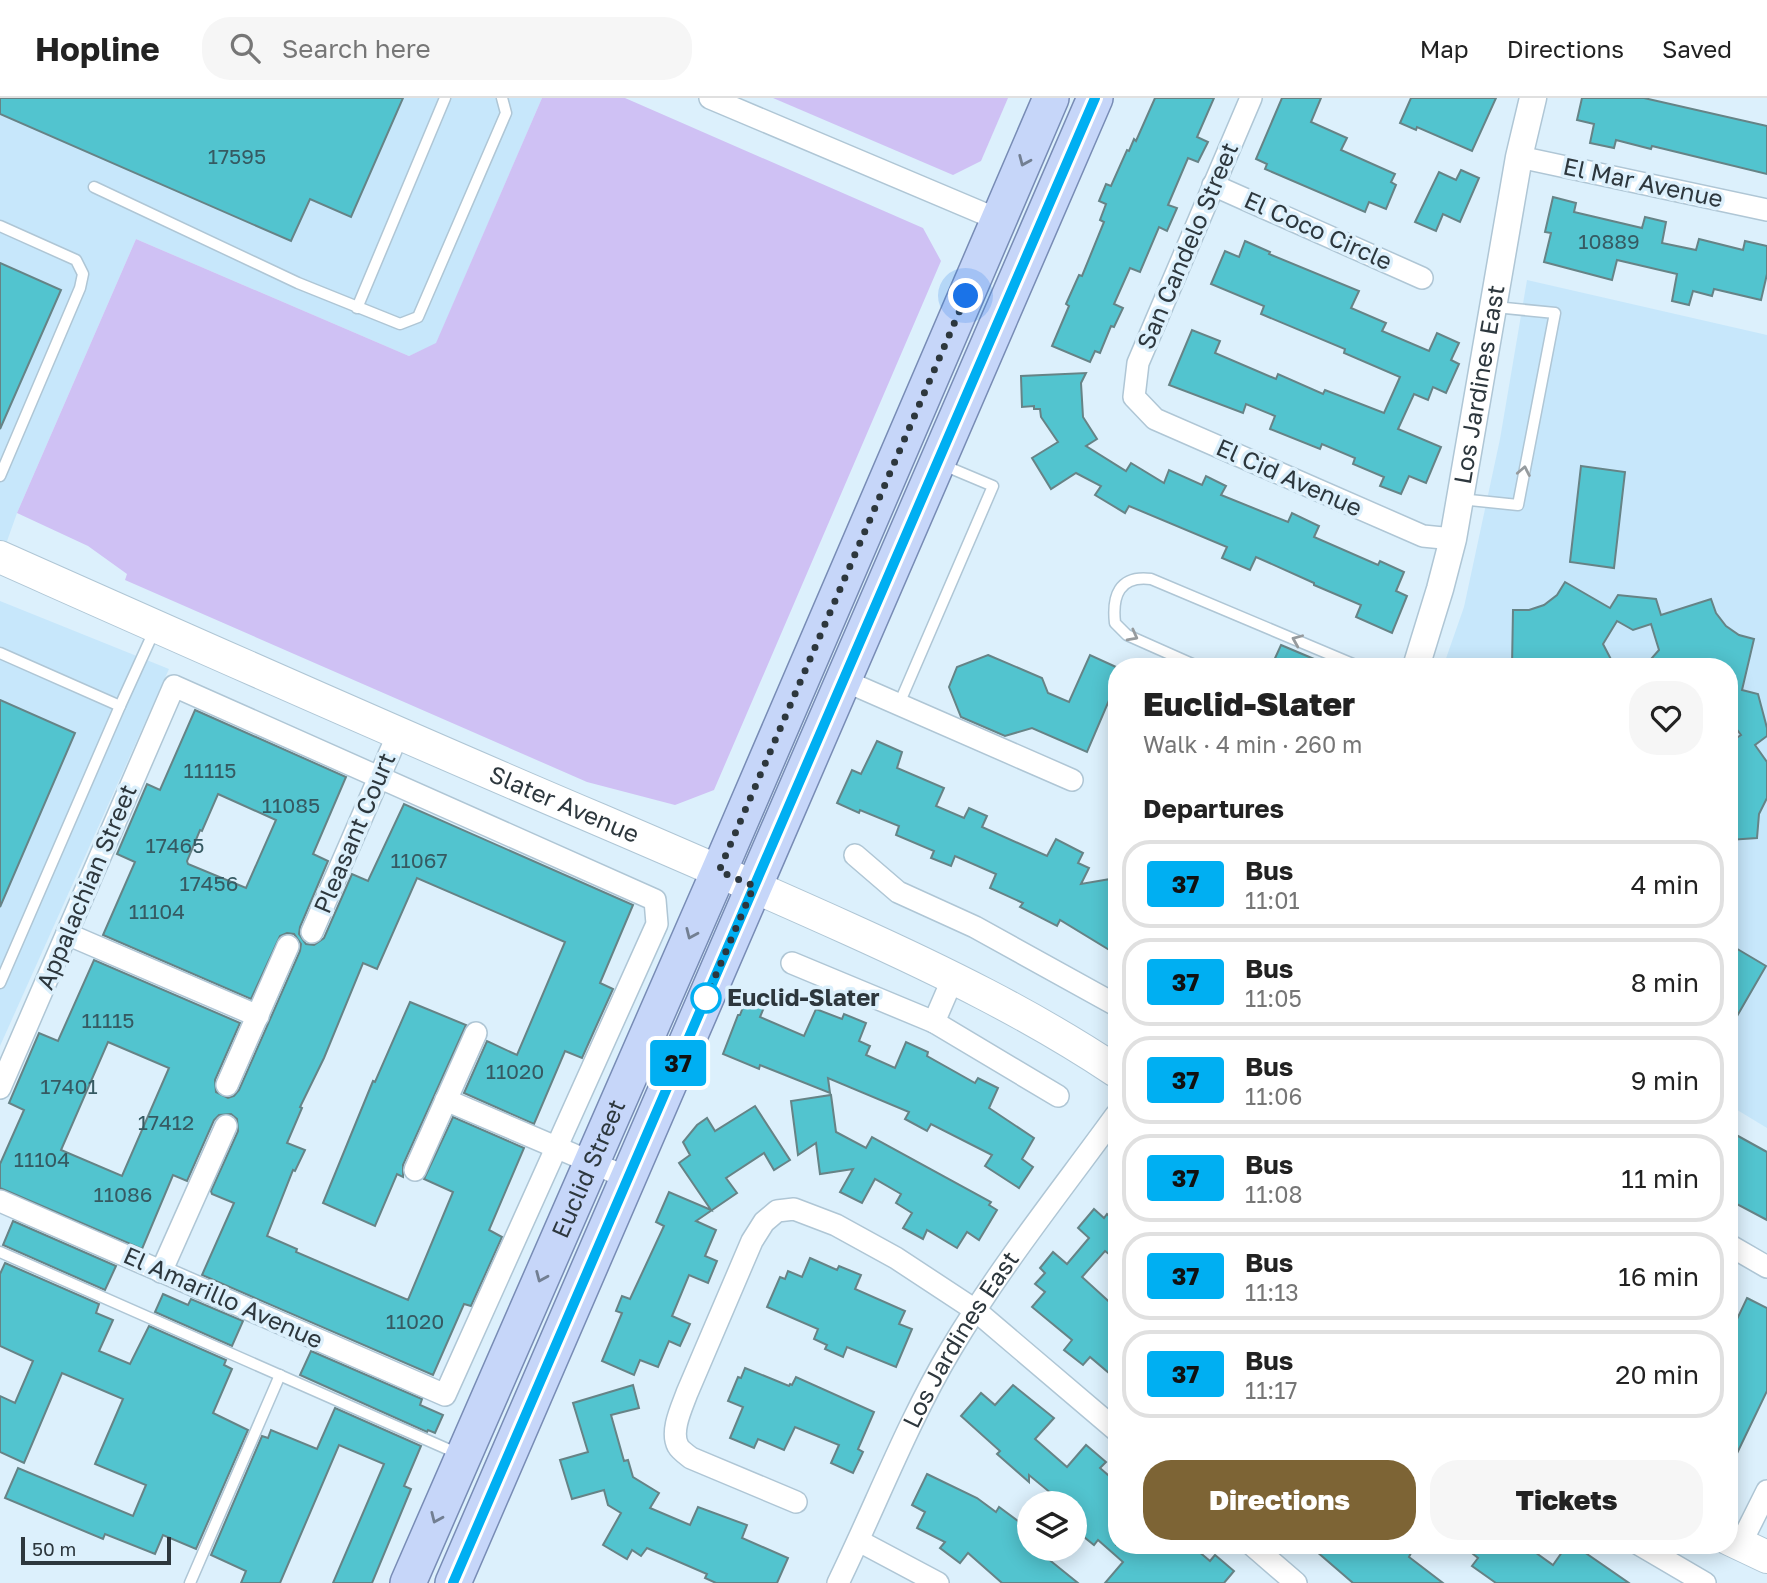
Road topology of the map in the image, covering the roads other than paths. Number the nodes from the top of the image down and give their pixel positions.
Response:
1 (445, 98) edge
2 (502, 98) edge
3 (710, 98) edge
4 (1051, 98) edge
5 (1095, 98) edge
6 (1251, 98) edge
7 (1533, 98) edge
8 (1519, 157) junction
9 (1213, 184) junction
10 (94, 187) dead end
11 (1767, 210) edge
12 (999, 220) junction
13 (0, 226) edge
14 (1422, 278) dead end
15 (1495, 307) junction
16 (357, 308) junction
17 (1134, 397) joint
18 (901, 447) junction
19 (937, 462) junction
20 (0, 476) edge
21 (1460, 499) junction
22 (1453, 539) junction
23 (0, 557) edge
24 (156, 626) junction
25 (0, 653) edge
26 (1179, 658) edge
27 (1339, 658) edge
28 (1421, 658) edge
29 (843, 680) junction
30 (899, 704) junction
31 (120, 706) junction
32 (398, 734) junction
33 (380, 776) junction
34 (1072, 780) dead end
35 (855, 855) dead end
36 (719, 871) junction
37 (754, 886) junction
38 (312, 932) dead end
39 (66, 934) junction
40 (288, 946) dead end
41 (792, 963) dead end
42 (953, 978) junction
43 (0, 983) edge
44 (1108, 1001) edge
45 (258, 1016) junction
46 (934, 1022) junction
47 (476, 1033) dead end
48 (1108, 1066) edge
49 (226, 1085) dead end
50 (0, 1088) edge
51 (1058, 1096) dead end
52 (446, 1100) junction
53 (226, 1126) dead end
54 (1108, 1126) edge
55 (557, 1147) junction
56 (591, 1162) junction
57 (415, 1170) dead end
58 (628, 1178) junction
59 (0, 1201) edge
60 (1738, 1250) edge
61 (0, 1252) edge
62 (1767, 1267) edge
63 (161, 1272) junction
64 (975, 1310) junction
65 (280, 1375) junction
66 (1108, 1423) edge
67 (482, 1464) junction
68 (1767, 1491) edge
69 (796, 1502) dead end
70 (859, 1541) junction
71 (1745, 1547) edge
72 (1262, 1554) edge
73 (1655, 1554) edge
74 (190, 1583) edge
75 (408, 1583) edge
76 (453, 1583) edge
77 (838, 1583) edge
78 (938, 1583) edge
79 (1296, 1583) edge
80 (1705, 1583) edge

1 - 16 lane
2 - 16 lane
3 - 12 street
4 -> 12 main road, Euclid Street
5 - 19 main road, Euclid Street
6 - 9 street, San Candelo Street
7 - 8 street, Los Jardines East
8 - 11 street, El Mar Avenue
8 - 15 street, Los Jardines East
9 - 14 street, El Coco Circle
9 - 17 street, San Candelo Street
10 - 16 lane
12 - 18 main road, Euclid Street
13 - 20 lane
15 - 21 street, Los Jardines East
21 -> 15 lane
17 - 22 street, El Cid Avenue
18 - 19 main road
18 - 36 main road, Euclid Street
19 - 29 main road, Euclid Street
19 - 30 lane
21 - 22 street, Los Jardines East
22 - 28 street, Los Jardines East
23 - 24 main road, Slater Avenue
24 - 31 lane
24 - 32 main road, Slater Avenue
25 - 31 lane
27 -> 26 lane
29 - 30 street
29 - 37 main road, Euclid Street
30 - 34 street
31 - 43 lane
32 - 33 street, Pleasant Court
32 - 36 main road, Slater Avenue
33 - 38 street, Pleasant Court
33 - 39 street, Appalachian Street
33 - 55 street
35 - 44 street
36 - 37 main road, Slater Avenue
36 -> 56 main road, Euclid Street
37 - 42 main road, Slater Avenue
37 - 58 main road, Euclid Street
39 - 45 street
39 - 50 street, Appalachian Street
40 - 45 street
41 - 46 street
42 - 46 street
42 - 48 main road, Slater Avenue
45 - 49 street
46 - 51 street
47 - 52 street
52 - 55 street
52 - 57 street
53 - 63 street
54 - 64 street, Los Jardines East
55 - 56 street
55 - 63 street, El Amarillo Avenue
56 - 58 street
56 -> 67 main road, Euclid Street
58 - 67 main road, Euclid Street
59 - 63 street, El Amarillo Avenue
60 - 62 street
61 - 65 lane
64 - 66 street
64 - 69 street
64 - 70 street, Los Jardines East
65 - 67 lane
65 - 74 lane
67 -> 75 main road, Euclid Street
67 - 76 main road, Euclid Street
68 - 71 street
70 - 77 street, Los Jardines East
70 - 78 street
72 - 79 street
73 - 80 street

